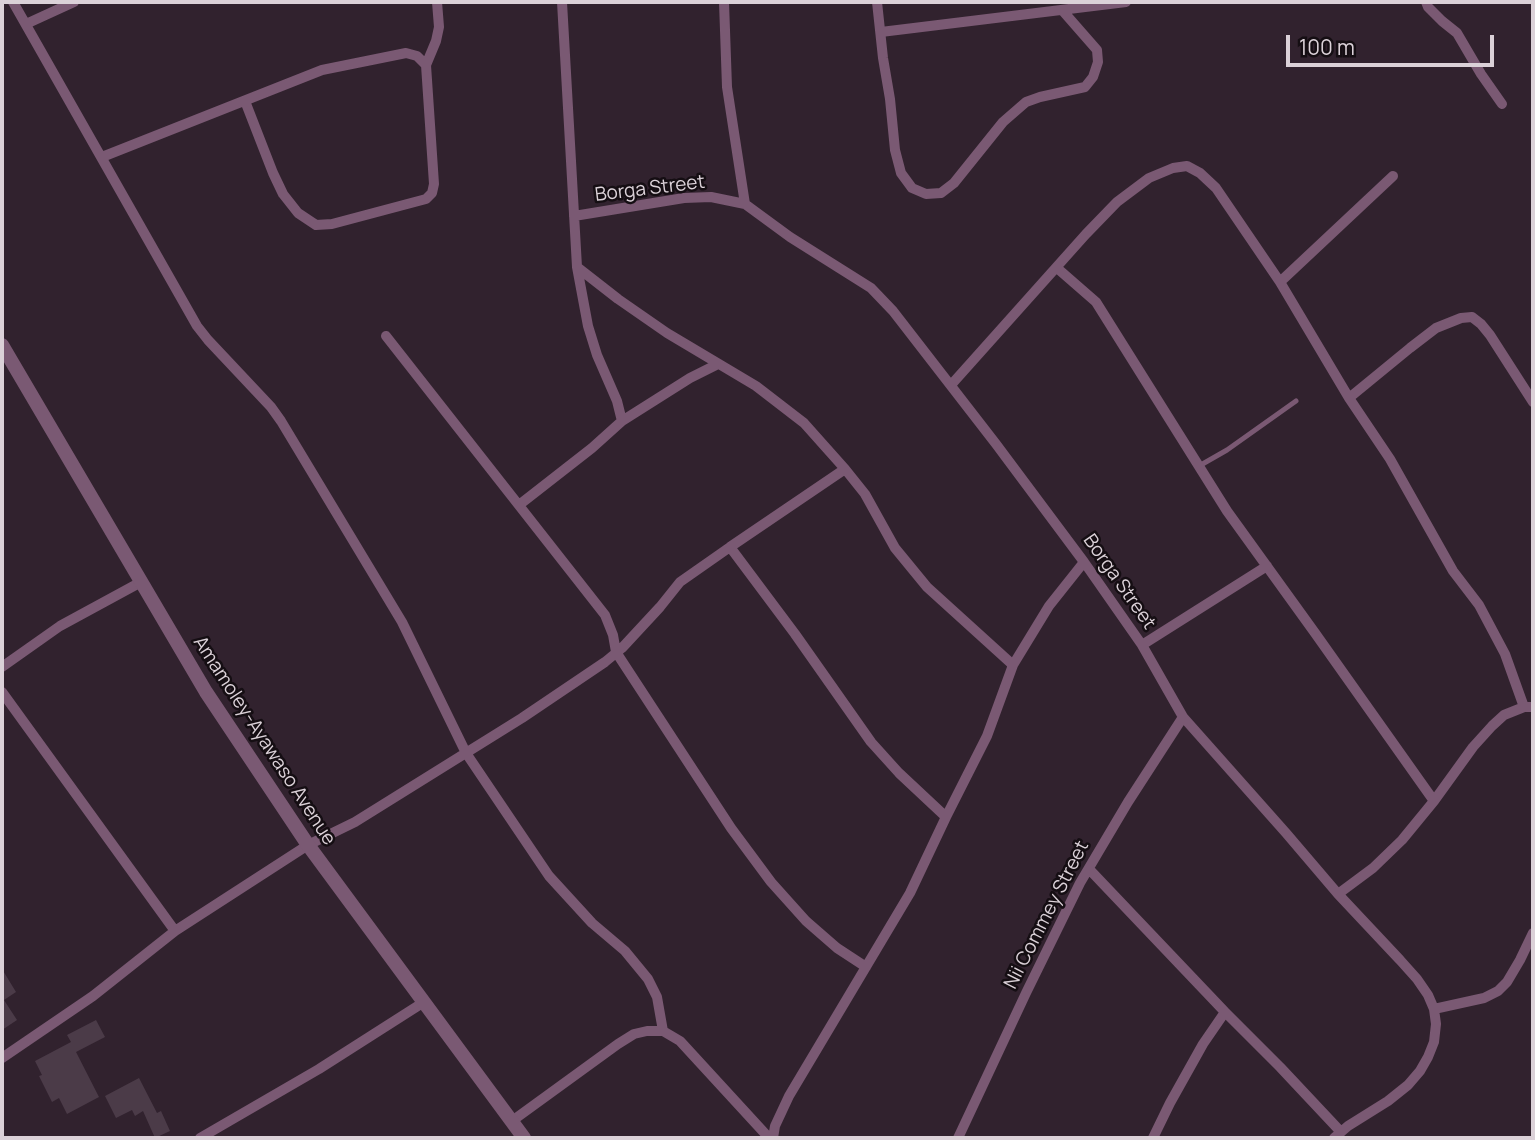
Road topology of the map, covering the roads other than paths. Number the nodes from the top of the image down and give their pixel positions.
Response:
1 (13, 2) edge
2 (74, 2) edge
3 (437, 2) edge
4 (562, 2) edge
5 (724, 2) edge
6 (877, 2) edge
7 (1126, 2) edge
8 (1426, 2) edge
9 (1062, 10) junction
10 (26, 24) junction
11 (881, 32) junction
12 (426, 65) junction
13 (245, 101) junction
14 (1502, 104) dead end
15 (102, 158) junction
16 (1393, 176) dead end
17 (745, 204) junction
18 (574, 216) junction
19 (577, 267) junction
20 (1057, 268) junction
21 (1280, 282) junction
22 (386, 337) dead end
23 (2, 345) edge
24 (718, 364) junction
25 (951, 385) junction
26 (1349, 398) junction
27 (1296, 401) dead end
28 (1533, 402) edge
29 (622, 421) junction
30 (1199, 466) junction
31 (845, 469) junction
32 (519, 505) junction
33 (730, 547) junction
34 (1084, 562) junction
35 (1267, 566) junction
36 (141, 582) junction
37 (1142, 645) junction
38 (617, 652) junction
39 (1013, 665) junction
40 (2, 667) edge
41 (2, 692) edge
42 (1528, 707) edge
43 (1183, 717) junction
44 (466, 753) junction
45 (1434, 801) junction
46 (946, 817) junction
47 (308, 845) junction
48 (1089, 869) junction
49 (1338, 894) junction
50 (175, 931) junction
51 (1533, 933) edge
52 (866, 967) junction
53 (424, 1002) junction
54 (1433, 1009) junction
55 (1225, 1012) junction
56 (663, 1031) junction
57 (2, 1058) edge
58 (512, 1121) junction
59 (1337, 1135) edge
60 (200, 1138) edge
61 (524, 1138) edge
62 (771, 1138) edge
63 (958, 1138) edge
64 (1153, 1138) edge

1 - 10 street
2 - 10 street
3 - 12 street
4 - 18 street
5 - 17 street
6 - 11 street
7 - 9 street
8 - 14 street
9 - 11 street
9 - 11 street
10 - 15 street
12 - 13 street
12 - 13 street
13 - 15 street
15 - 44 street
16 - 21 street
17 - 18 street, Borga Street
17 - 25 street, Borga Street
18 - 19 street
19 - 24 street
19 - 29 street
20 - 21 street
20 - 25 street
20 - 30 street
21 - 26 street
22 - 32 street
23 - 36 street, Amamoley-Ayawaso Avenue
24 - 29 street
24 - 31 street
25 - 34 street, Borga Street
26 - 28 street
26 - 42 street
27 - 30 lane
29 - 32 street
30 - 35 street
31 - 33 street
31 - 39 street
32 - 38 street
33 - 38 street
33 - 46 street
34 - 37 street, Borga Street
34 - 39 street
35 - 37 street
35 - 45 street
36 - 40 street
36 - 47 street, Amamoley-Ayawaso Avenue
37 - 43 street, Borga Street
38 - 44 street
38 - 52 street
39 - 46 street
41 - 50 street
42 - 45 street
43 - 48 street, Nii Commey Street
43 - 49 street, Borga Street
44 - 47 street
44 - 56 street
45 - 49 street
46 - 52 street
47 - 50 street
47 - 53 street, Amamoley-Ayawaso Avenue
48 - 55 street
48 - 63 street, Nii Commey Street
49 - 54 street, Borga Street
50 - 57 street
51 - 54 street
52 - 62 street
53 - 58 street, Amamoley-Ayawaso Avenue
53 - 60 street
54 - 59 street, Borga Street
55 - 59 street
55 - 64 street
56 - 58 street
56 - 62 street
58 - 61 street, Amamoley-Ayawaso Avenue

